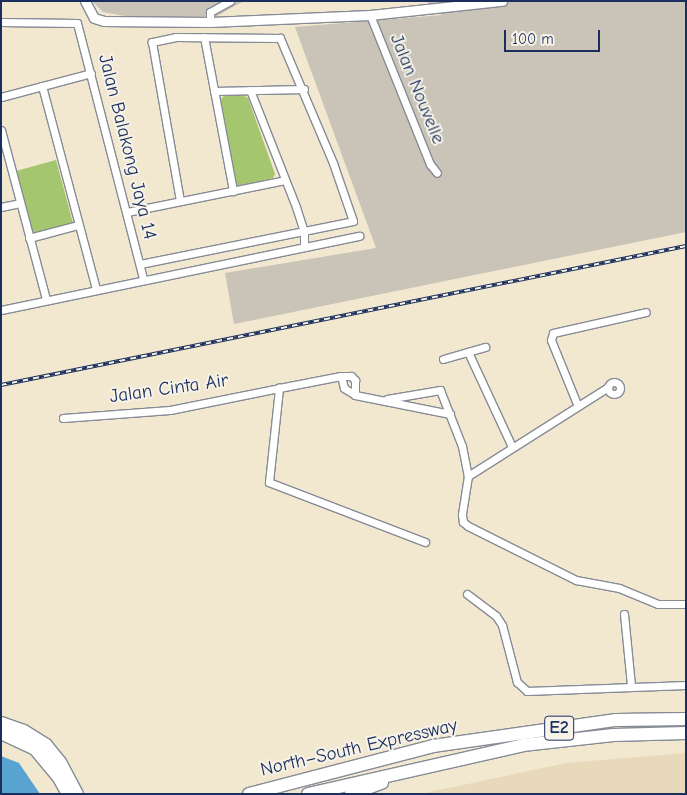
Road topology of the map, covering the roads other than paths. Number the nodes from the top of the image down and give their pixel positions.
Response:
1 (85, 1) edge
2 (230, 1) edge
3 (502, 1) edge
4 (370, 15) junction
5 (1, 22) edge
6 (210, 22) junction
7 (204, 37) junction
8 (91, 73) junction
9 (42, 86) junction
10 (304, 89) junction
11 (250, 90) junction
12 (214, 91) junction
13 (1, 97) edge
14 (1, 130) edge
15 (437, 173) dead end
16 (285, 180) junction
17 (233, 192) junction
18 (180, 201) junction
19 (20, 203) junction
20 (1, 207) edge
21 (127, 212) junction
22 (78, 225) junction
23 (304, 232) junction
24 (359, 236) dead end
25 (29, 238) junction
26 (304, 247) junction
27 (140, 264) junction
28 (144, 279) junction
29 (96, 289) junction
30 (46, 299) junction
31 (1, 310) edge
32 (646, 312) dead end
33 (485, 347) dead end
34 (468, 352) junction
35 (443, 358) dead end
36 (341, 376) junction
37 (608, 387) dead end
38 (279, 388) junction
39 (355, 396) junction
40 (387, 399) junction
41 (577, 404) junction
42 (450, 414) junction
43 (63, 418) dead end
44 (512, 447) junction
45 (468, 476) junction
46 (425, 542) dead end
47 (467, 594) dead end
48 (686, 604) edge
49 (624, 614) dead end
50 (631, 685) junction
51 (686, 685) edge
52 (686, 719) edge
53 (1, 723) edge
54 (1, 733) edge
55 (686, 733) edge
56 (446, 760) junction
57 (68, 794) edge
58 (77, 794) edge
59 (249, 794) edge
60 (308, 794) edge
61 (351, 794) edge

1 - 6 street
2 - 6 street
3 - 4 street
4 - 6 street
4 - 15 street, Jalan Nouvelle
5 - 8 street, Jalan Balakong Jaya 14
7 - 10 street
7 - 12 street
7 - 18 street
8 - 9 street
8 - 21 street, Jalan Balakong Jaya 14
9 - 13 street
9 - 22 street
10 - 11 street
10 - 23 street
11 - 12 street
11 - 16 street
12 - 17 street
14 - 19 street
16 - 17 street
16 - 23 street
17 - 18 street
18 - 21 street
19 - 20 street
19 - 25 street
21 - 27 street, Jalan Balakong Jaya 14
22 - 25 street
22 - 29 street
23 - 26 street
23 - 27 street
24 - 26 street
25 - 30 street
26 - 28 street
27 - 28 street, Jalan Balakong Jaya 14
28 - 29 street
29 - 30 street
30 - 31 street
32 - 41 street
33 - 34 street
34 - 35 street
34 - 44 street
36 - 38 street, Jalan Cinta Air
36 - 39 street
36 - 39 street
37 - 41 street
38 - 43 street, Jalan Cinta Air
38 - 46 street
39 - 40 street
40 - 42 street
40 - 42 street
41 - 44 street
42 - 45 street
44 - 45 street
45 - 48 street
47 - 50 street
49 - 50 street
50 - 51 street
52 - 59 highway, North–South Expressway / E2
53 - 58 highway
54 - 57 highway
55 - 56 highway, North–South Expressway / E2
56 - 60 highway, North–South Expressway / E2
56 - 61 highway

